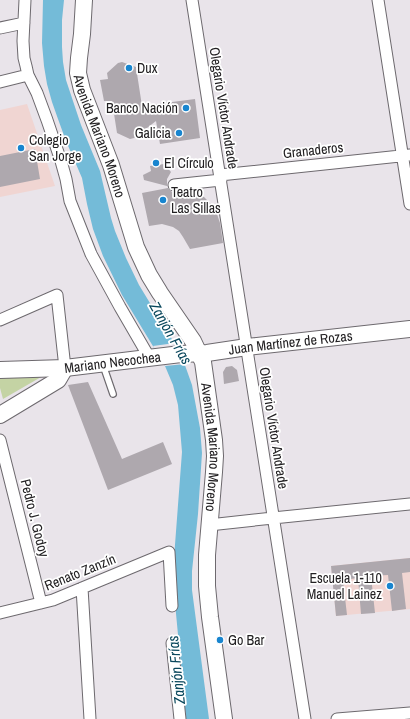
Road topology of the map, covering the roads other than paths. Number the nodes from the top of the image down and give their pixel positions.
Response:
1 (25, 0) edge
2 (84, 0) edge
3 (95, 0) edge
4 (192, 0) edge
5 (378, 0) edge
6 (24, 23) junction
7 (0, 28) edge
8 (82, 34) junction
9 (28, 75) junction
10 (0, 82) edge
11 (406, 156) edge
12 (220, 178) junction
13 (174, 185) dead end
14 (410, 204) edge
15 (0, 320) edge
16 (410, 329) edge
17 (247, 347) junction
18 (199, 353) junction
19 (165, 355) junction
20 (102, 363) junction
21 (65, 368) junction
22 (0, 370) edge
23 (113, 394) dead end
24 (0, 415) edge
25 (0, 440) edge
26 (410, 504) edge
27 (273, 518) junction
28 (209, 525) junction
29 (82, 588) junction
30 (41, 604) junction
31 (172, 606) dead end
32 (0, 613) edge
33 (172, 643) dead end
34 (410, 713) edge
35 (90, 719) edge
36 (180, 719) edge
37 (224, 719) edge
38 (304, 719) edge
39 (337, 719) edge

1 - 6 street
2 - 8 main road, Avenida Mariano Moreno
3 - 8 main road, Avenida Mariano Moreno
4 - 12 street, Olegario Víctor Andrade
5 - 11 street
6 - 7 street
6 - 9 street
8 - 18 main road, Avenida Mariano Moreno
9 - 10 street
9 - 19 street
11 - 12 street, Granaderos
11 - 14 street
12 - 13 street, Granaderos
12 - 17 street, Olegario Víctor Andrade
15 - 21 street
16 - 17 main road, Juan Martínez de Rozas
17 - 18 main road, Juan Martínez de Rozas
17 - 27 street, Olegario Víctor Andrade
18 - 19 main road, Juan Martínez de Rozas
18 - 28 main road, Avenida Mariano Moreno
19 - 20 main road, Mariano Necochea
20 - 21 main road, Mariano Necochea
20 - 23 lane
21 - 22 main road
21 - 24 main road, Mariano Necochea
25 - 30 street, Pedro J. Godoy
26 - 27 street
27 - 28 street
27 - 38 street, Olegario Víctor Andrade
28 - 37 main road, Avenida Mariano Moreno
29 - 30 street, Renato Zanzín
29 - 31 street, Renato Zanzín
29 - 35 street
30 - 32 street, Renato Zanzín
33 - 36 street
34 - 39 street

